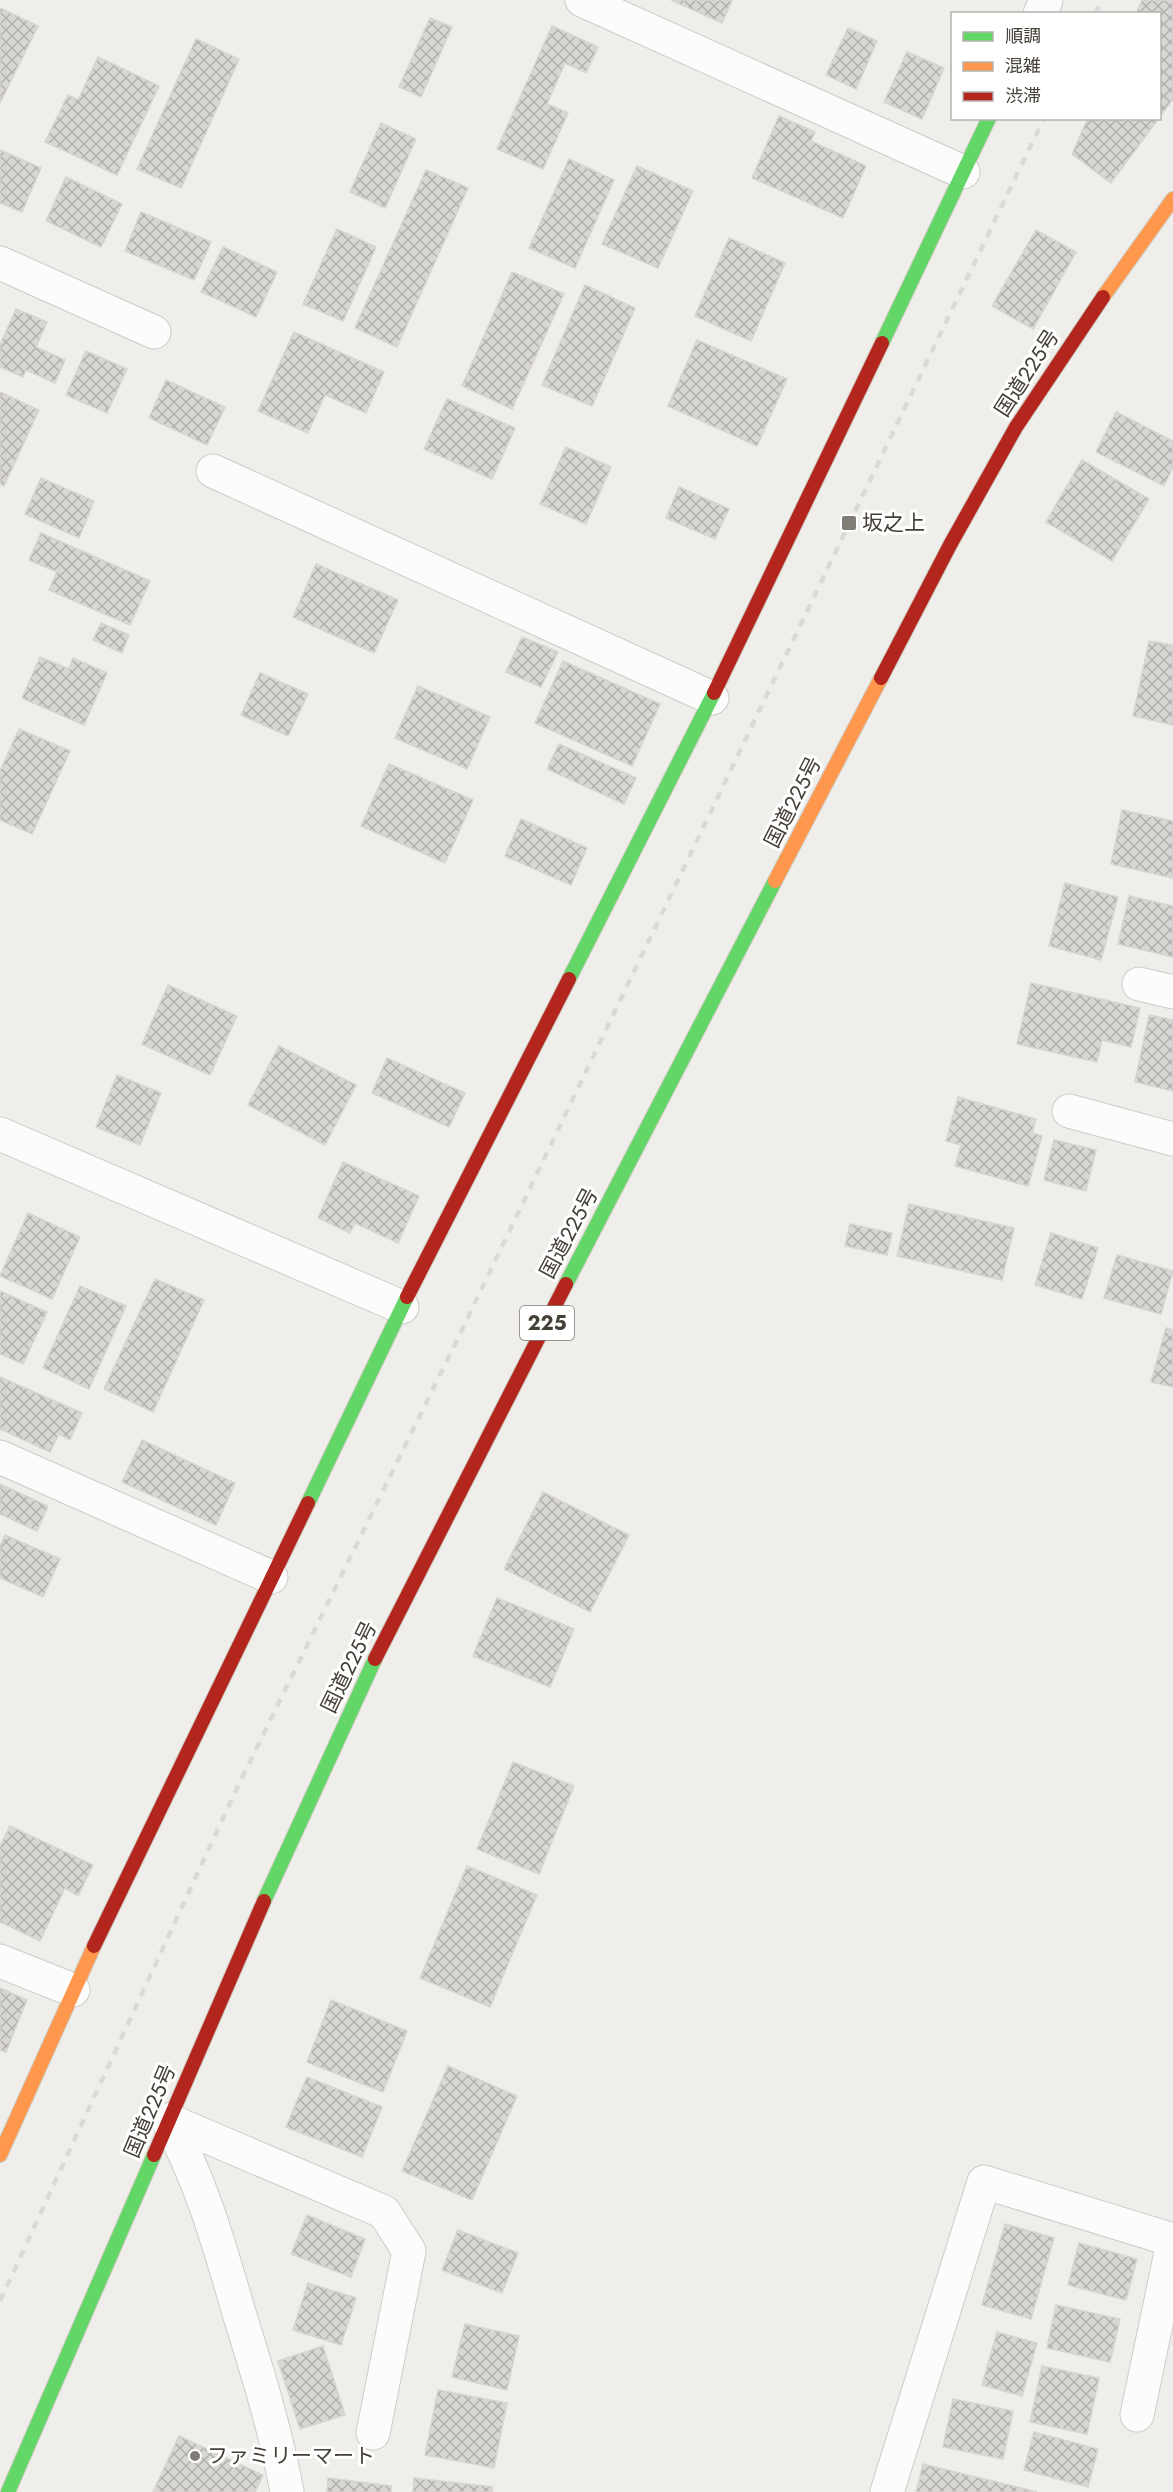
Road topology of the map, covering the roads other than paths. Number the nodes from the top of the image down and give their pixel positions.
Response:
1 (582, 0) edge
2 (988, 120) edge
3 (963, 172) junction
4 (1173, 199) edge
5 (0, 263) edge
6 (154, 332) dead end
7 (213, 471) dead end
8 (712, 698) junction
9 (1139, 984) dead end
10 (1173, 992) edge
11 (1069, 1111) dead end
12 (0, 1134) edge
13 (1173, 1139) edge
14 (402, 1307) junction
15 (0, 1456) edge
16 (272, 1577) junction
17 (0, 1960) edge
18 (73, 1990) junction
19 (168, 2120) junction
20 (0, 2155) edge
21 (1173, 2241) edge
22 (1137, 2415) dead end
23 (373, 2433) dead end
24 (8, 2492) edge
25 (287, 2492) edge
26 (887, 2492) edge

1 - 3 street
2 - 3 main road
3 - 8 main road
4 - 19 main road, 国道225号 / 225
5 - 6 street
7 - 8 street
8 - 14 main road
9 - 10 street
11 - 13 street
12 - 14 street
14 - 16 main road
15 - 16 street
16 - 18 main road
17 - 18 street
18 - 20 main road
19 - 23 street
19 - 24 main road, 国道225号 / 225
19 - 25 street
21 - 22 street
21 - 26 street

